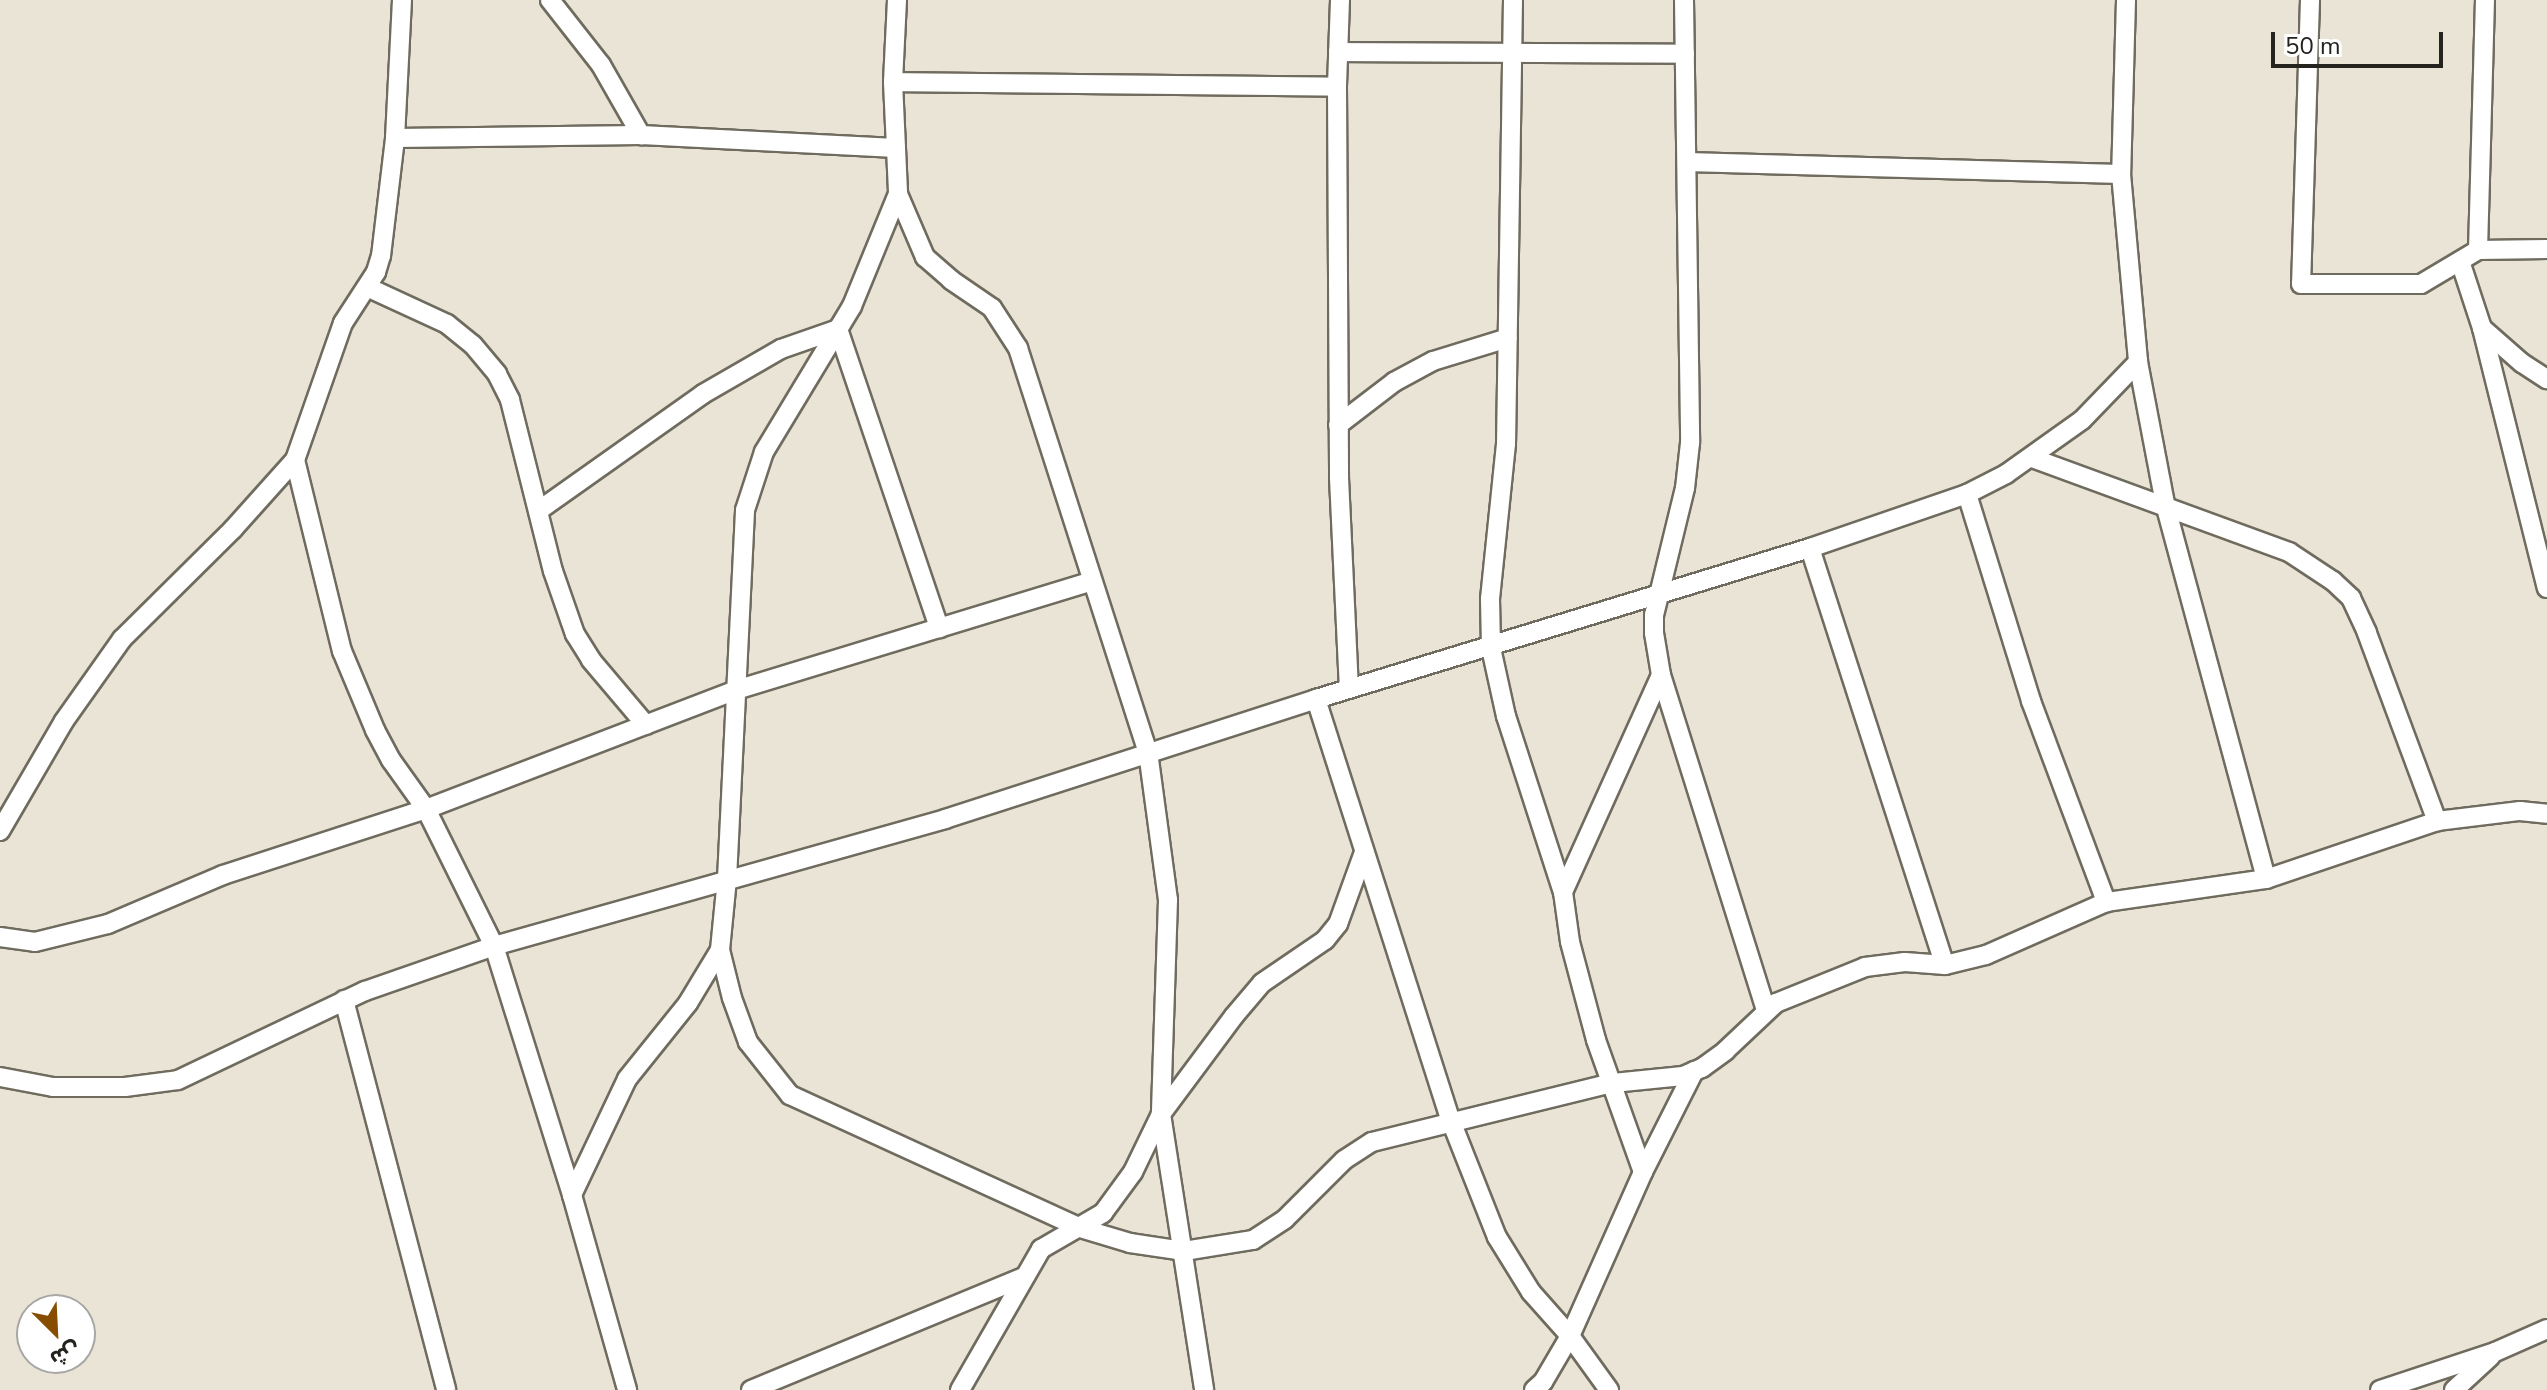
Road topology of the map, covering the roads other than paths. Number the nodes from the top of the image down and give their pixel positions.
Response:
1 (402, 0) edge
2 (550, 0) edge
3 (897, 0) edge
4 (1340, 0) edge
5 (1513, 0) edge
6 (1684, 0) edge
7 (2126, 0) edge
8 (2310, 0) edge
9 (2485, 0) edge
10 (1338, 52) junction
11 (1685, 54) junction
12 (1511, 56) junction
13 (893, 82) junction
14 (1337, 87) junction
15 (641, 135) junction
16 (395, 138) junction
17 (896, 148) junction
18 (1687, 162) junction
19 (2121, 174) junction
20 (898, 194) junction
21 (2547, 249) edge
22 (2478, 250) junction
23 (2460, 261) junction
24 (367, 287) junction
25 (2482, 328) junction
26 (838, 329) junction
27 (1508, 338) junction
28 (2138, 362) junction
29 (2547, 379) edge
30 (1338, 425) junction
31 (2032, 458) junction
32 (295, 460) junction
33 (1967, 494) junction
34 (2165, 504) junction
35 (538, 511) junction
36 (1810, 548) junction
37 (1092, 581) junction
38 (2547, 588) edge
39 (1659, 596) junction
40 (939, 628) junction
41 (1491, 648) junction
42 (1661, 675) junction
43 (1349, 689) junction
44 (736, 690) junction
45 (1316, 699) junction
46 (646, 725) junction
47 (1148, 752) junction
48 (426, 809) junction
49 (2547, 814) edge
50 (2437, 821) junction
51 (0, 831) edge
52 (1364, 852) junction
53 (727, 879) junction
54 (2266, 879) junction
55 (1563, 892) junction
56 (2106, 902) junction
57 (0, 937) edge
58 (494, 946) junction
59 (720, 950) junction
60 (1945, 965) junction
61 (344, 1000) junction
62 (1766, 1010) junction
63 (1694, 1071) junction
64 (0, 1077) edge
65 (1613, 1083) junction
66 (1161, 1114) junction
67 (1451, 1121) junction
68 (1643, 1172) junction
69 (572, 1195) junction
70 (1080, 1228) junction
71 (1184, 1251) junction
72 (1024, 1277) junction
73 (2547, 1329) edge
74 (1570, 1336) junction
75 (2495, 1352) junction
76 (446, 1390) edge
77 (627, 1390) edge
78 (751, 1390) edge
79 (960, 1390) edge
80 (1204, 1390) edge
81 (1534, 1390) edge
82 (1609, 1390) edge
83 (2380, 1390) edge
84 (2454, 1390) edge

1 - 16 street
2 - 15 street
3 - 13 street
4 - 10 street
5 - 12 street
6 - 11 street
7 - 19 street
8 - 23 street
9 - 22 street
10 - 12 street
10 - 14 street
11 - 12 street
11 - 18 street
12 - 27 street
13 - 14 street
13 - 17 street
14 - 30 street
15 - 16 street
15 - 17 street
16 - 24 street
17 - 20 street
18 - 19 street
18 - 39 street
19 - 28 street
20 - 26 street
20 - 37 street
21 - 22 street
22 - 23 street
23 - 25 street
24 - 32 street
24 - 35 street
25 - 29 street
25 - 38 street
26 - 35 street
26 - 40 street
26 - 44 street
27 - 30 street
27 - 41 street
28 - 31 street
28 - 34 street
30 - 43 street
31 - 33 street
31 - 34 street
32 - 48 street
32 - 51 street
33 - 36 street
33 - 56 street
34 - 50 street
34 - 54 street
35 - 46 street
36 - 39 street
36 - 60 street
37 - 40 street
37 - 47 street
39 - 41 street
39 - 42 street
40 - 44 street
41 - 43 street
41 - 55 street
42 - 55 street
42 - 62 street
43 - 45 street
44 - 46 street
44 - 53 street
45 - 47 street
45 - 52 street
46 - 48 street
47 - 53 street
47 - 66 street
48 - 57 street
48 - 58 street
49 - 50 street
50 - 54 street
52 - 66 street
52 - 67 street
53 - 58 street
53 - 59 street
54 - 56 street
55 - 65 street
56 - 60 street
58 - 61 street
58 - 69 street
59 - 69 street
59 - 70 street
60 - 62 street
61 - 64 street
61 - 76 street
62 - 63 street
63 - 65 street
63 - 68 street
65 - 67 street
65 - 68 street
66 - 70 street
66 - 71 street
67 - 71 street
67 - 74 street
68 - 74 street
69 - 77 street
70 - 71 street
70 - 72 street
71 - 80 street
72 - 78 street
72 - 79 street
73 - 75 street
74 - 81 street
74 - 82 street
75 - 83 street
75 - 84 street

